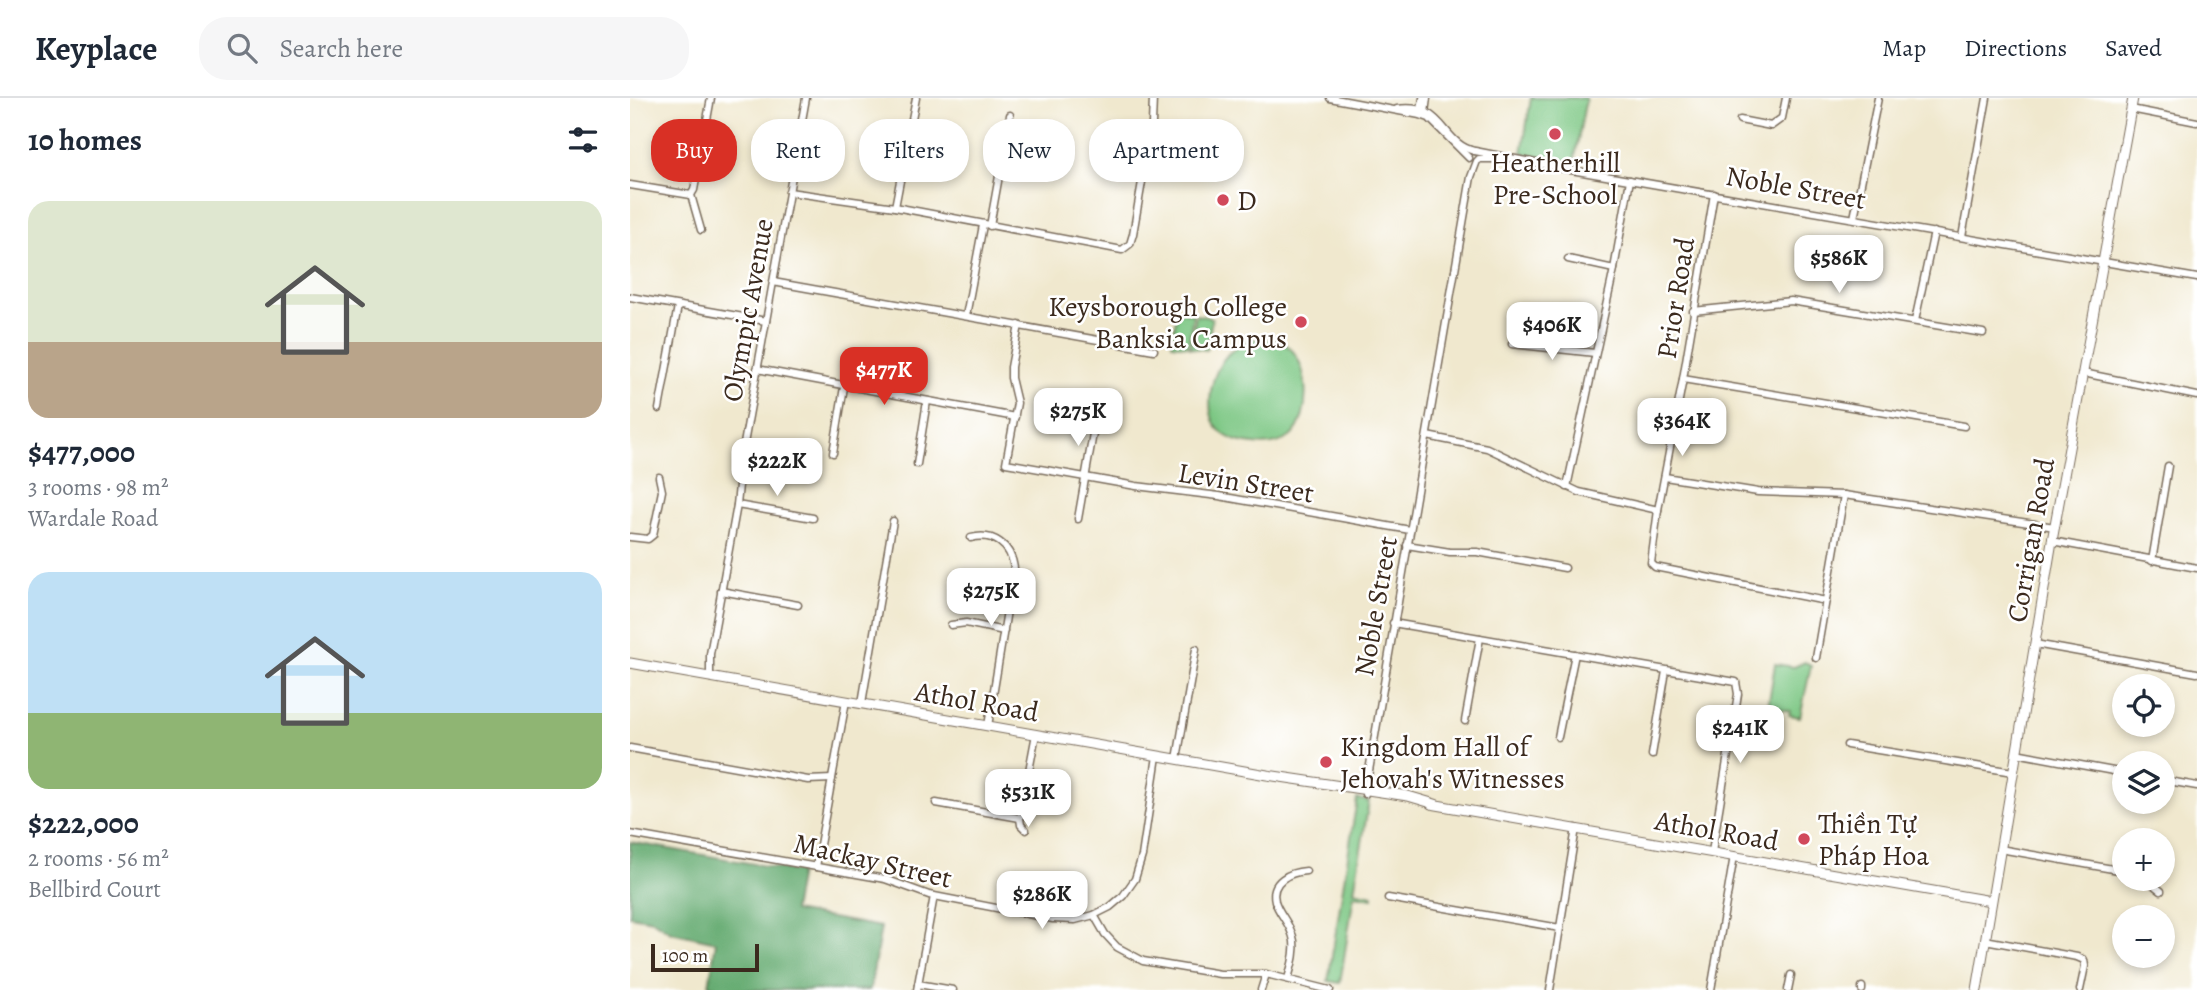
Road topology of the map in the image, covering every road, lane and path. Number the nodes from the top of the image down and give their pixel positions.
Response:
1 (711, 98) edge
2 (806, 98) edge
3 (916, 98) edge
4 (1153, 98) edge
5 (1330, 98) edge
6 (1425, 98) edge
7 (1786, 98) edge
8 (1878, 98) edge
9 (1987, 98) edge
10 (2133, 98) edge
11 (2131, 108) junction
12 (1422, 113) junction
13 (1010, 115) dead end
14 (1152, 119) edge
15 (1740, 120) dead end
16 (2197, 122) edge
17 (1474, 157) junction
18 (1630, 180) junction
19 (1141, 182) edge
20 (630, 185) edge
21 (789, 192) junction
22 (1714, 194) junction
23 (691, 195) junction
24 (895, 207) junction
25 (1854, 218) junction
26 (987, 226) junction
27 (701, 230) dead end
28 (1934, 232) junction
29 (1962, 237) junction
30 (1568, 260) dead end
31 (2102, 262) junction
32 (1615, 269) junction
33 (2197, 278) edge
34 (773, 282) junction
35 (630, 297) edge
36 (678, 306) junction
37 (1693, 311) junction
38 (967, 316) junction
39 (766, 321) junction
40 (1916, 321) junction
41 (1019, 325) junction
42 (1983, 333) dead end
43 (1512, 344) dead end
44 (1154, 350) dead end
45 (1595, 353) junction
46 (758, 369) junction
47 (2082, 373) junction
48 (1683, 379) junction
49 (844, 387) junction
50 (2197, 396) edge
51 (927, 401) junction
52 (659, 409) dead end
53 (1015, 417) junction
54 (1095, 422) dead end
55 (1964, 426) dead end
56 (1427, 436) junction
57 (833, 453) dead end
58 (917, 464) dead end
59 (2168, 466) dead end
60 (659, 477) dead end
61 (1665, 477) junction
62 (1087, 478) junction
63 (1567, 487) junction
64 (1844, 495) junction
65 (737, 505) junction
66 (1658, 510) junction
67 (813, 518) dead end
68 (1078, 519) dead end
69 (893, 521) dead end
70 (2054, 527) junction
71 (1410, 530) junction
72 (630, 537) edge
73 (971, 538) dead end
74 (2052, 541) junction
75 (1407, 545) junction
76 (2152, 561) junction
77 (1565, 568) dead end
78 (2197, 568) edge
79 (721, 592) junction
80 (1826, 601) junction
81 (798, 605) dead end
82 (1393, 623) junction
83 (951, 625) dead end
84 (1004, 631) junction
85 (1480, 638) junction
86 (2035, 644) junction
87 (1196, 649) dead end
88 (1575, 654) junction
89 (1816, 658) dead end
90 (630, 663) edge
91 (1666, 671) junction
92 (2197, 673) edge
93 (706, 676) junction
94 (846, 701) junction
95 (862, 703) junction
96 (1465, 721) dead end
97 (988, 726) junction
98 (1036, 734) junction
99 (1558, 737) dead end
100 (1847, 745) dead end
101 (630, 748) edge
102 (2016, 753) junction
103 (1652, 755) dead end
104 (1157, 756) junction
105 (1177, 759) junction
106 (2112, 771) edge
107 (2013, 772) junction
108 (832, 779) junction
109 (2175, 781) edge
110 (2197, 786) edge
111 (1365, 792) junction
112 (936, 803) dead end
113 (1020, 818) junction
114 (1576, 828) junction
115 (1026, 830) dead end
116 (630, 834) edge
117 (2000, 849) junction
118 (1712, 852) junction
119 (1734, 856) junction
120 (816, 867) junction
121 (2112, 869) edge
122 (1306, 872) dead end
123 (934, 896) junction
124 (1388, 898) dead end
125 (1991, 901) junction
126 (1094, 915) junction
127 (1560, 928) junction
128 (1985, 940) junction
129 (2091, 954) dead end
130 (2084, 960) junction
131 (1266, 974) junction
132 (1791, 975) dead end
133 (1288, 979) junction
134 (917, 987) edge
135 (953, 990) edge
136 (1261, 990) edge
137 (1329, 990) edge
138 (1550, 990) edge
139 (1711, 990) edge
140 (1788, 990) edge
141 (1977, 990) edge
142 (2080, 990) edge

1 - 23 street
2 - 21 street, Olympic Avenue
3 - 24 street
4 - 14 street
5 - 12 street
6 - 12 street
7 - 15 street
8 - 25 street
9 - 29 street
10 - 11 main road, Corrigan Road
11 - 16 street
11 - 31 main road, Corrigan Road
12 - 17 street
13 - 26 street
17 - 18 street, Noble Street
17 - 56 street, Noble Street
18 - 22 street, Noble Street
18 - 32 street
19 - 26 street
20 - 23 street
21 - 24 street
21 - 34 street, Olympic Avenue
22 - 25 street, Noble Street
22 - 37 street, Prior Road
23 - 27 street
24 - 26 street
25 - 28 street, Noble Street
26 - 38 street
28 - 29 street, Noble Street
28 - 40 street
29 - 31 street, Noble Street
30 - 32 street
31 - 33 street, Noble Street
31 - 47 main road, Corrigan Road
32 - 45 street
34 - 38 street
34 - 39 street, Olympic Avenue
35 - 36 street
36 - 39 street
36 - 52 street
37 - 40 street
37 - 48 street, Prior Road
38 - 41 street
39 - 46 street, Olympic Avenue
40 - 42 street
41 - 44 street
41 - 53 street, Levin Street
43 - 45 street
45 - 63 street
46 - 49 street
46 - 65 street, Olympic Avenue
47 - 50 street
47 - 70 main road, Corrigan Road
48 - 55 street
48 - 61 street, Prior Road
49 - 51 street
49 - 57 street
51 - 53 street
51 - 58 street
53 - 62 street, Levin Street
54 - 62 street
56 - 63 street
56 - 71 street, Noble Street
59 - 76 street
60 - 72 street
61 - 64 street
61 - 66 street, Prior Road
62 - 68 street
62 - 71 street, Levin Street
63 - 66 street
64 - 70 street
64 - 80 street
65 - 67 street
65 - 79 street, Olympic Avenue
66 - 80 street, Prior Road
69 - 95 street
70 - 74 main road, Corrigan Road
71 - 75 street, Noble Street
73 - 84 street
74 - 76 street
74 - 86 main road, Corrigan Road
75 - 77 street
75 - 82 street, Noble Street
76 - 78 street
79 - 81 street
79 - 93 street, Olympic Avenue
80 - 89 street
82 - 85 street
82 - 111 street, Noble Street
83 - 84 street
84 - 97 street
85 - 88 street
85 - 96 street
86 - 92 street
86 - 102 main road, Corrigan Road
87 - 105 street
88 - 91 street
88 - 99 street
90 - 93 main road, Athol Road
91 - 103 street
91 - 118 street
93 - 94 main road, Athol Road
94 - 95 main road, Athol Road
94 - 108 street
95 - 97 main road, Athol Road
97 - 98 main road, Athol Road
98 - 104 main road, Athol Road
98 - 113 street
100 - 107 street
101 - 108 street
102 - 106 street
102 - 107 main road, Corrigan Road
104 - 105 main road, Athol Road
104 - 126 street, Mackay Street
105 - 111 main road, Athol Road
107 - 117 main road, Corrigan Road
108 - 120 street
109 - 110 street
111 - 114 main road, Athol Road
112 - 113 street
113 - 115 street
114 - 118 main road, Athol Road
114 - 127 street
116 - 120 street, Mackay Street
117 - 121 street
117 - 125 main road, Corrigan Road
118 - 119 main road, Athol Road
119 - 125 main road, Athol Road
119 - 139 street
120 - 123 street, Mackay Street
122 - 133 street
123 - 126 street, Mackay Street
123 - 134 street
124 - 127 street
125 - 128 main road, Corrigan Road
126 - 131 street
127 - 138 street
128 - 130 street
128 - 141 main road, Corrigan Road
129 - 130 street
130 - 142 street
131 - 133 street
131 - 136 street
132 - 140 street
133 - 137 street
134 - 135 street

